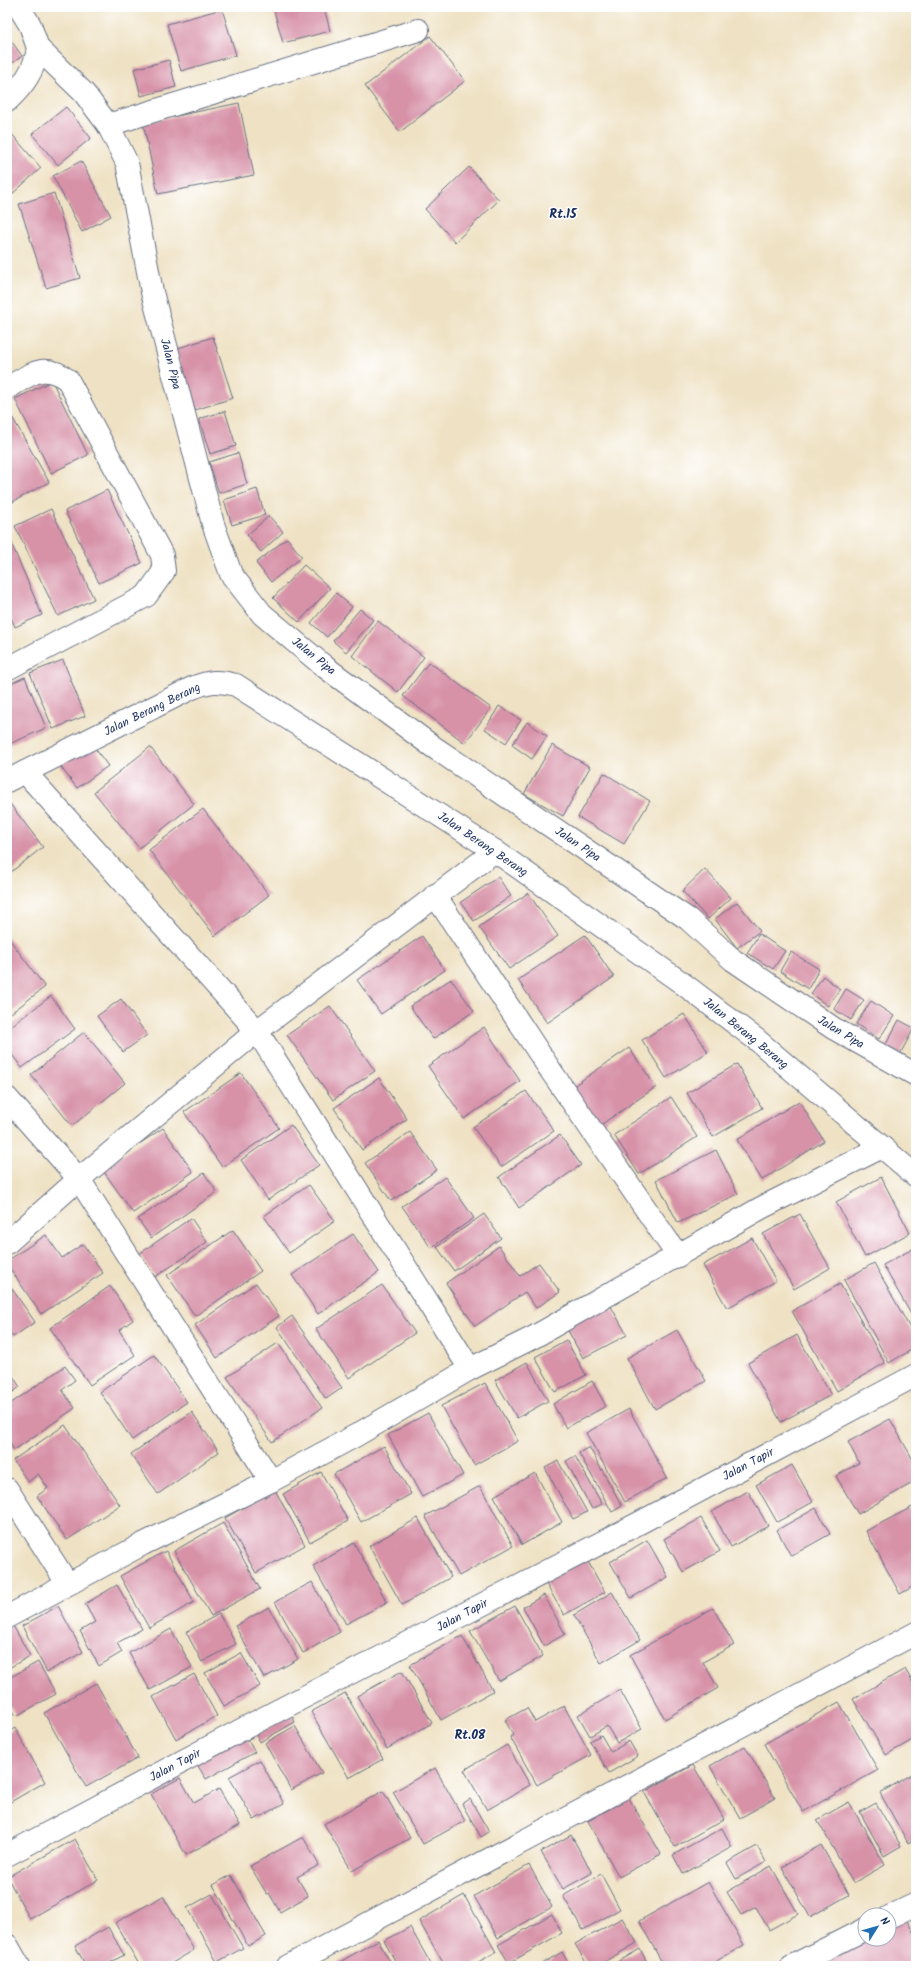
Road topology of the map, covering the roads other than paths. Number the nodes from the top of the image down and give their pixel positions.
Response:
1 (19, 7) edge
2 (418, 30) dead end
3 (38, 48) junction
4 (7, 102) edge
5 (108, 125) junction
6 (7, 388) edge
7 (7, 669) edge
8 (16, 777) edge
9 (495, 851) junction
10 (435, 895) junction
11 (257, 1031) junction
12 (916, 1075) edge
13 (7, 1098) edge
14 (882, 1147) junction
15 (916, 1176) edge
16 (80, 1179) junction
17 (7, 1243) edge
18 (678, 1256) junction
19 (470, 1368) junction
20 (913, 1384) edge
21 (271, 1481) junction
22 (7, 1489) edge
23 (67, 1583) junction
24 (7, 1617) edge
25 (916, 1633) edge
26 (7, 1854) edge
27 (916, 1904) edge
28 (897, 1913) edge
29 (857, 1933) edge
30 (7, 1945) edge
31 (19, 1966) edge
32 (288, 1966) edge
33 (792, 1966) edge

1 - 3 street, Jalan Pipa
2 - 5 street
3 - 4 street
3 - 5 street, Jalan Pipa
5 - 12 street, Jalan Pipa
6 - 7 street
8 - 9 street, Jalan Berang Berang
8 - 11 street
9 - 10 street
9 - 14 street, Jalan Berang Berang
10 - 11 street
10 - 18 street
11 - 16 street
11 - 19 street
13 - 16 street
14 - 15 street, Jalan Berang Berang
14 - 18 street
16 - 17 street
16 - 21 street
18 - 19 street
19 - 21 street
20 - 26 street, Jalan Tapir
21 - 23 street
22 - 23 street
23 - 24 street
25 - 32 street
27 - 28 street
29 - 33 street
30 - 31 street

